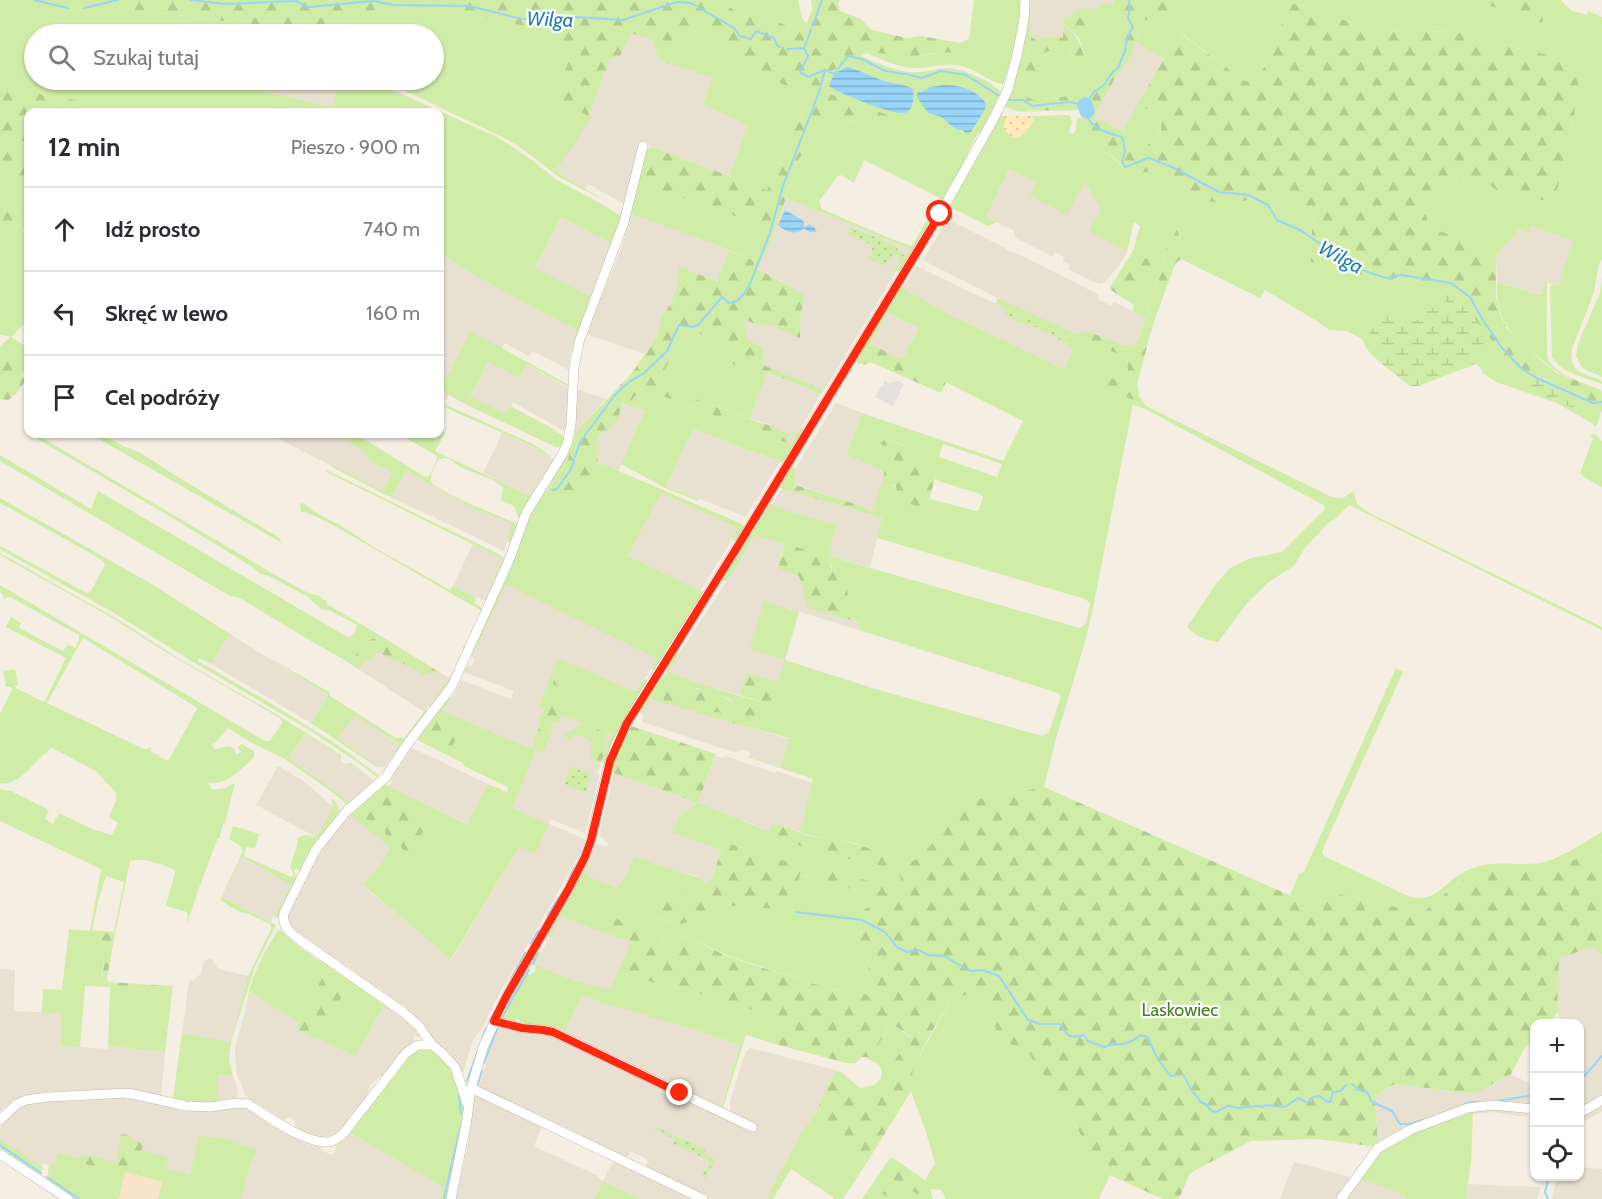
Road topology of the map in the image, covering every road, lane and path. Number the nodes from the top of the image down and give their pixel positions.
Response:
1 (1025, 0) edge
2 (643, 146) dead end
3 (494, 1021) junction
4 (432, 1046) junction
5 (471, 1088) junction
6 (1602, 1100) edge
7 (468, 1106) junction
8 (1530, 1109) edge
9 (1584, 1111) edge
10 (0, 1120) edge
11 (752, 1127) dead end
12 (0, 1154) edge
13 (69, 1199) edge
14 (451, 1199) edge
15 (703, 1199) edge
16 (1341, 1199) edge

1 - 3 street
2 - 4 street
3 - 5 street
3 - 11 street
4 - 7 street
4 - 10 street
5 - 7 street
5 - 15 street
6 - 9 street
7 - 14 street
8 - 16 street
12 - 13 street

